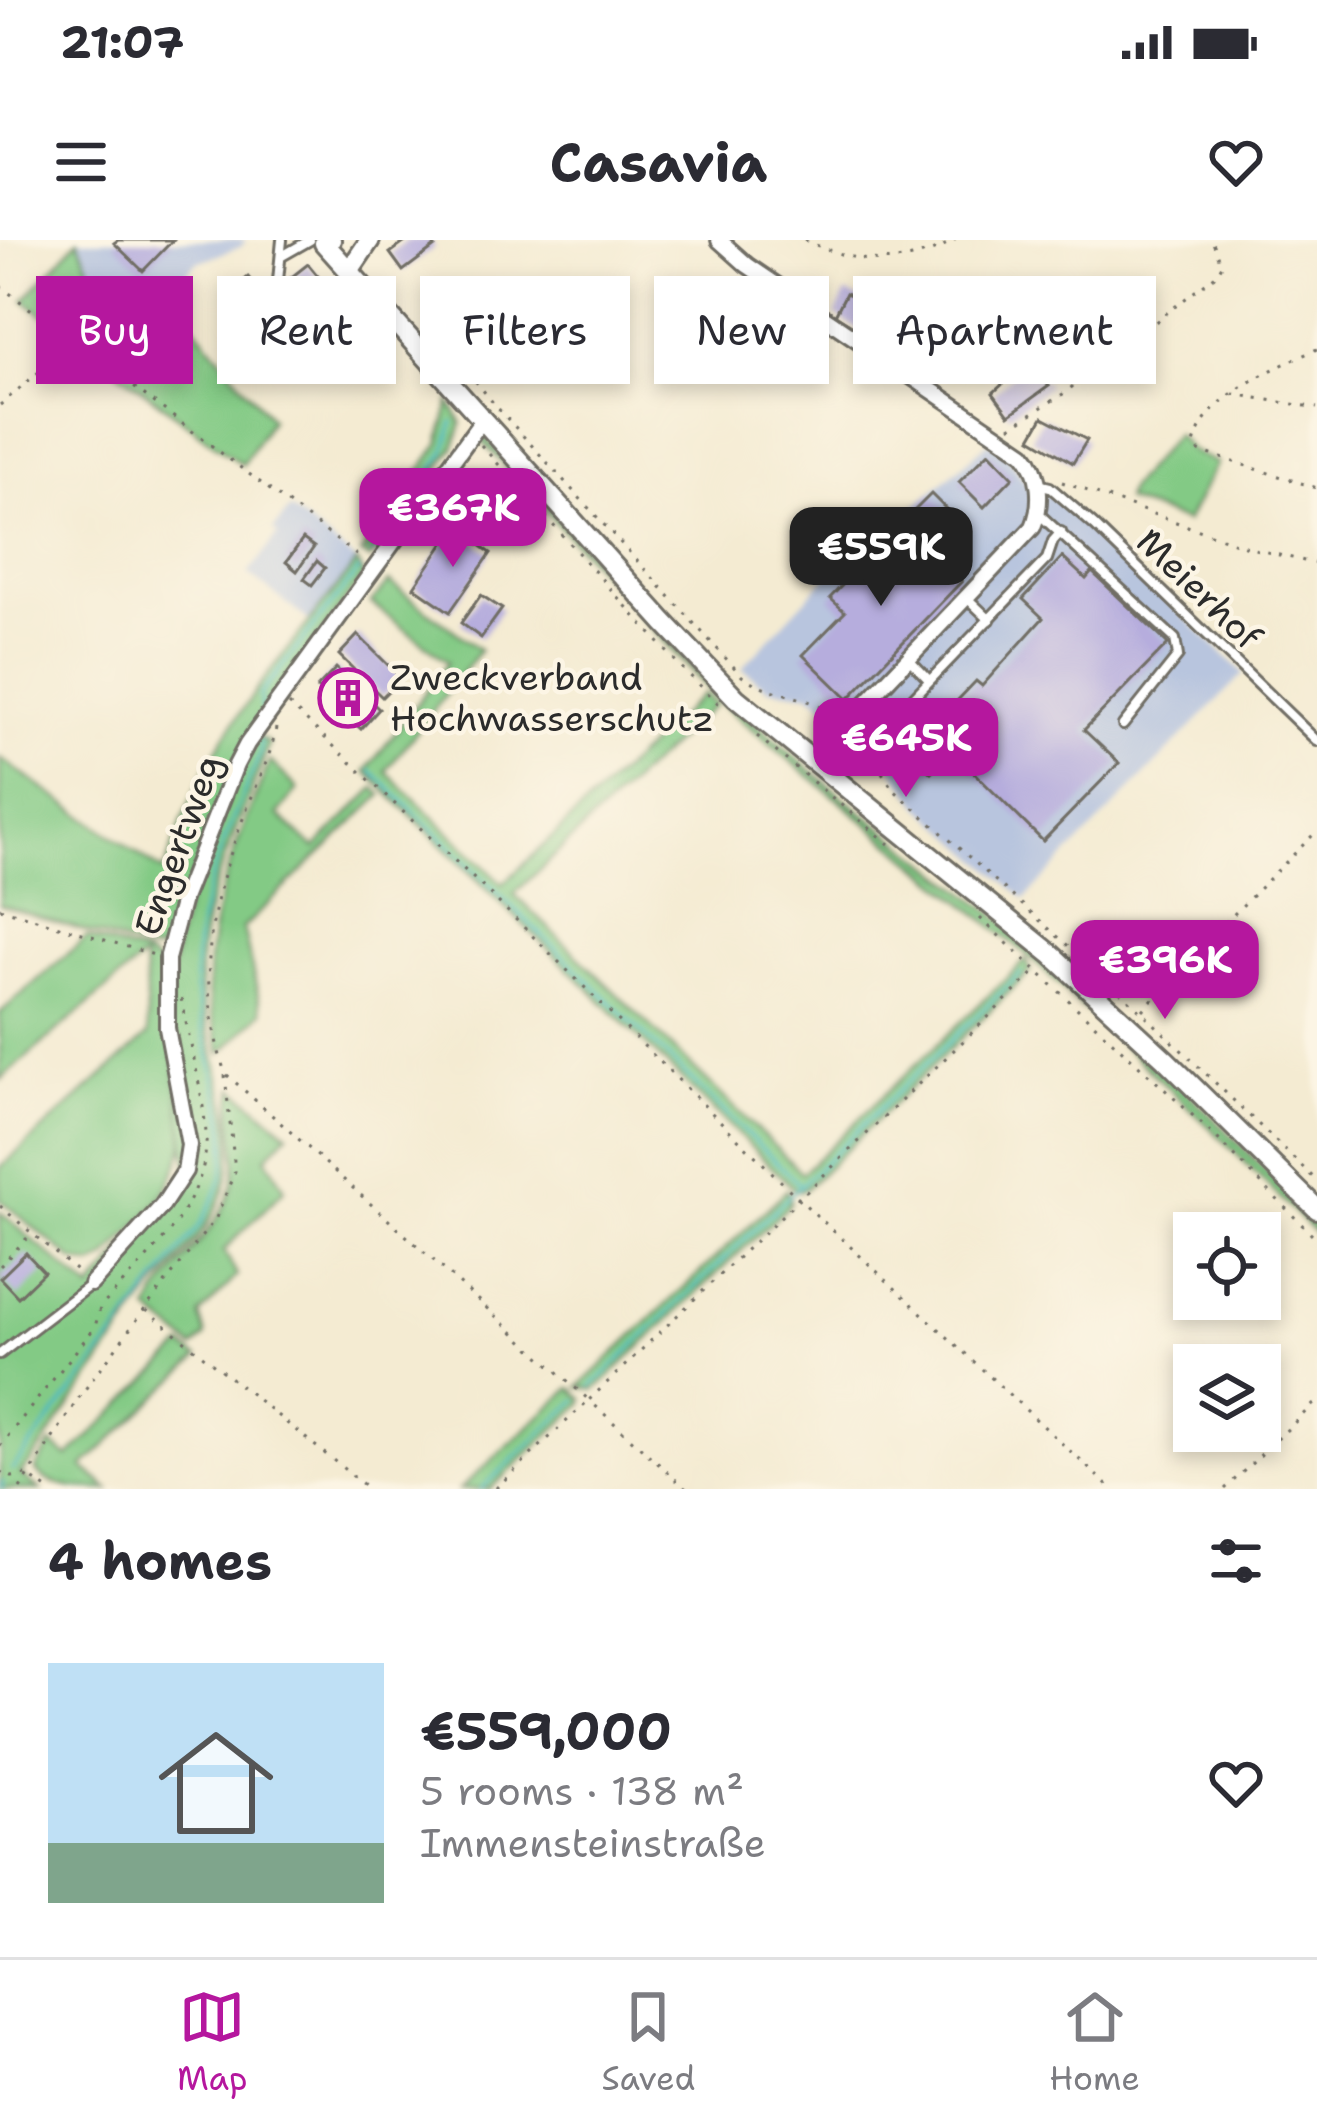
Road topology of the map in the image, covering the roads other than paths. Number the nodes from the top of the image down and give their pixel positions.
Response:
1 (282, 240) edge
2 (370, 240) edge
3 (718, 240) edge
4 (322, 241) edge
5 (281, 257) junction
6 (349, 271) junction
7 (483, 418) junction
8 (1038, 484) junction
9 (1039, 514) junction
10 (1061, 532) junction
11 (966, 597) junction
12 (990, 620) junction
13 (908, 658) junction
14 (929, 680) junction
15 (860, 707) junction
16 (1123, 725) dead end
17 (1317, 741) edge
18 (811, 761) junction
19 (1317, 1209) edge
20 (91, 1284) joint
21 (0, 1354) edge

1 - 5 lane
2 - 6 main road
3 - 8 street
4 - 5 lane
4 - 6 main road
5 - 6 lane
6 - 7 main road
7 - 18 main road
7 - 20 street, Engertweg
8 - 9 street
8 - 17 lane, Meierhof
9 - 10 lane
9 - 11 street
10 - 12 lane
10 - 16 lane
11 - 12 lane
11 - 13 street
12 - 14 lane
13 - 14 lane
13 - 15 street
14 - 15 lane
15 - 18 street
18 - 19 main road
20 - 21 lane

